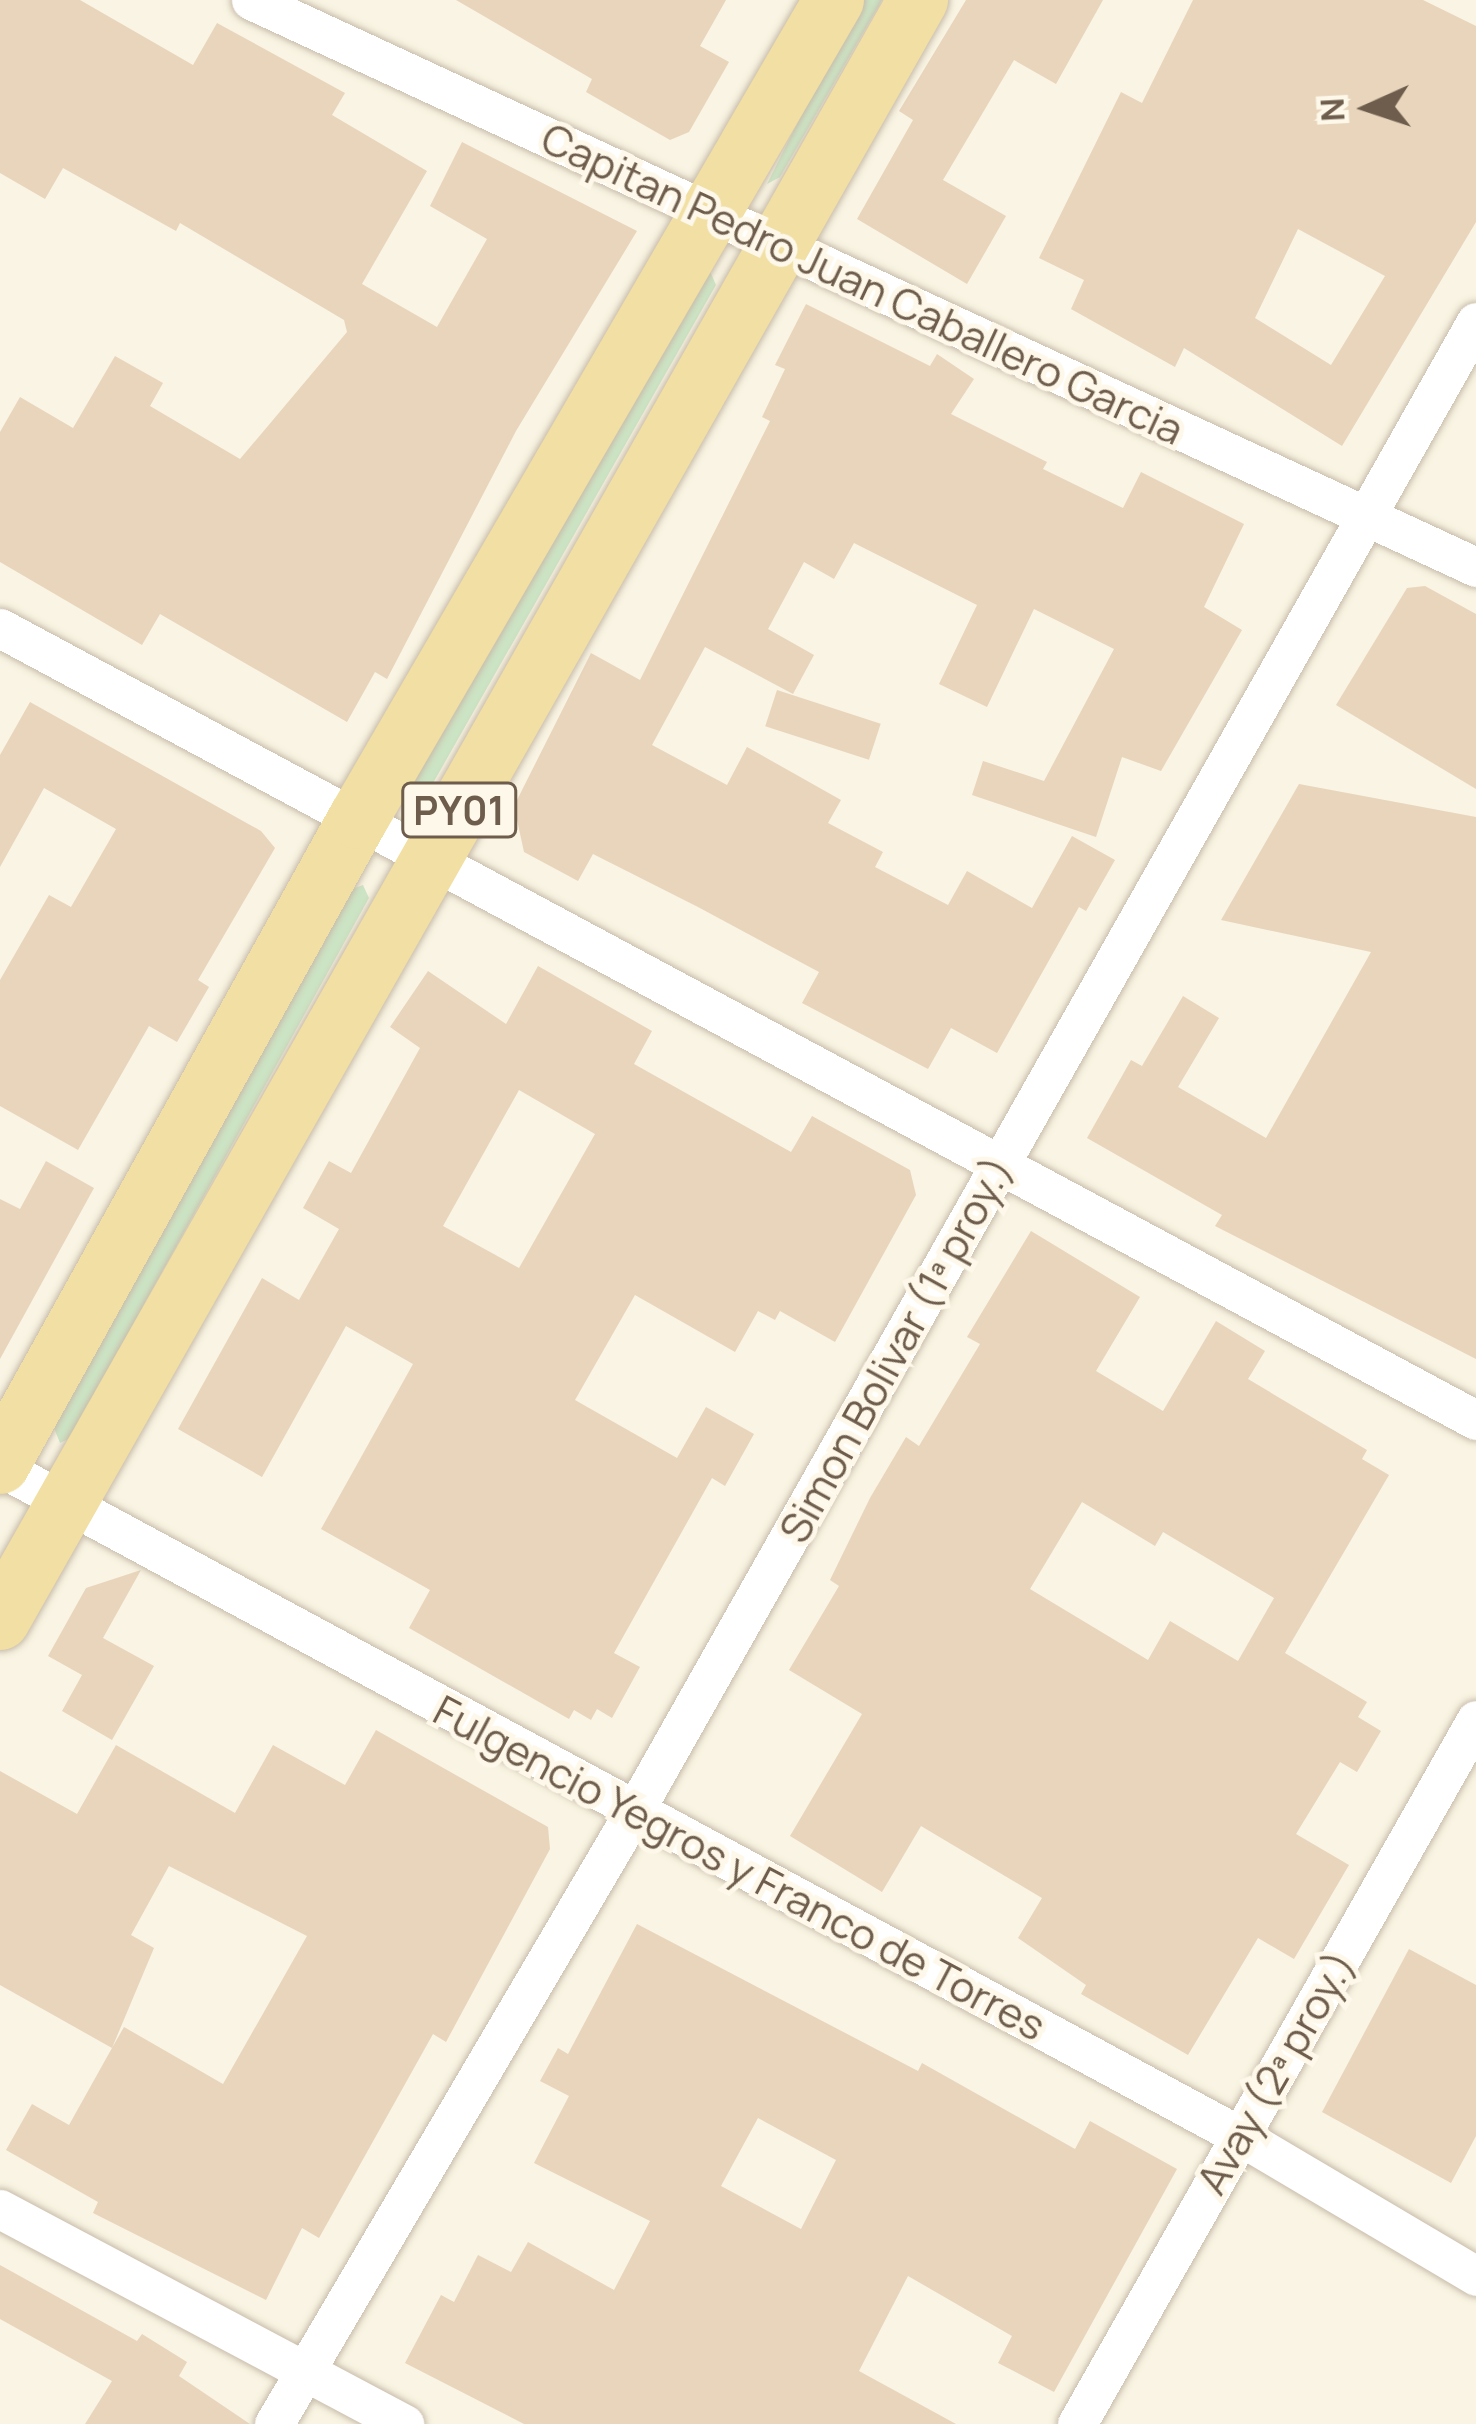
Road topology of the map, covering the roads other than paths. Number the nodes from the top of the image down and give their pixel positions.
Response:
1 (250, 0) edge
2 (833, 0) edge
3 (918, 0) edge
4 (710, 213) junction
5 (780, 244) junction
6 (1476, 322) edge
7 (1366, 516) junction
8 (1476, 567) edge
9 (0, 628) edge
10 (358, 819) junction
11 (432, 857) junction
12 (1000, 1163) junction
13 (1476, 1420) edge
14 (0, 1465) edge
15 (66, 1503) junction
16 (0, 1620) edge
17 (1476, 1720) edge
18 (635, 1810) junction
19 (1238, 2135) junction
20 (0, 2210) edge
21 (1476, 2276) edge
22 (304, 2371) junction
23 (274, 2424) edge
24 (404, 2424) edge
25 (1077, 2424) edge

1 - 4 street, Capitan Pedro Juan Caballero Garcia
2 - 4 main road, PY01
3 - 5 main road, PY01
4 - 5 street, Capitan Pedro Juan Caballero Garcia
4 - 10 main road, PY01
5 - 7 street, Capitan Pedro Juan Caballero Garcia
5 - 11 main road, PY01
6 - 7 street, Simon Bolivar (1ª proy.)
7 - 8 street, Capitan Pedro Juan Caballero Garcia
7 - 12 street, Simon Bolivar (1ª proy.)
9 - 10 street
10 - 11 street
10 - 14 main road, PY01
11 - 12 street
11 - 15 main road, PY01
12 - 13 street
12 - 18 street, Simon Bolivar (1ª proy.)
14 - 15 street, Fulgencio Yegros y Franco de Torres
15 - 16 main road, PY01
15 - 18 street, Fulgencio Yegros y Franco de Torres
17 - 19 street, Avay (2ª proy.)
18 - 19 street, Fulgencio Yegros y Franco de Torres
18 - 22 street, Simon Bolivar (1ª proy.)
19 - 21 street, Fulgencio Yegros y Franco de Torres
19 - 25 street, Avay (2ª proy.)
20 - 22 street
22 - 23 street, Simon Bolivar (1ª proy.)
22 - 24 street

